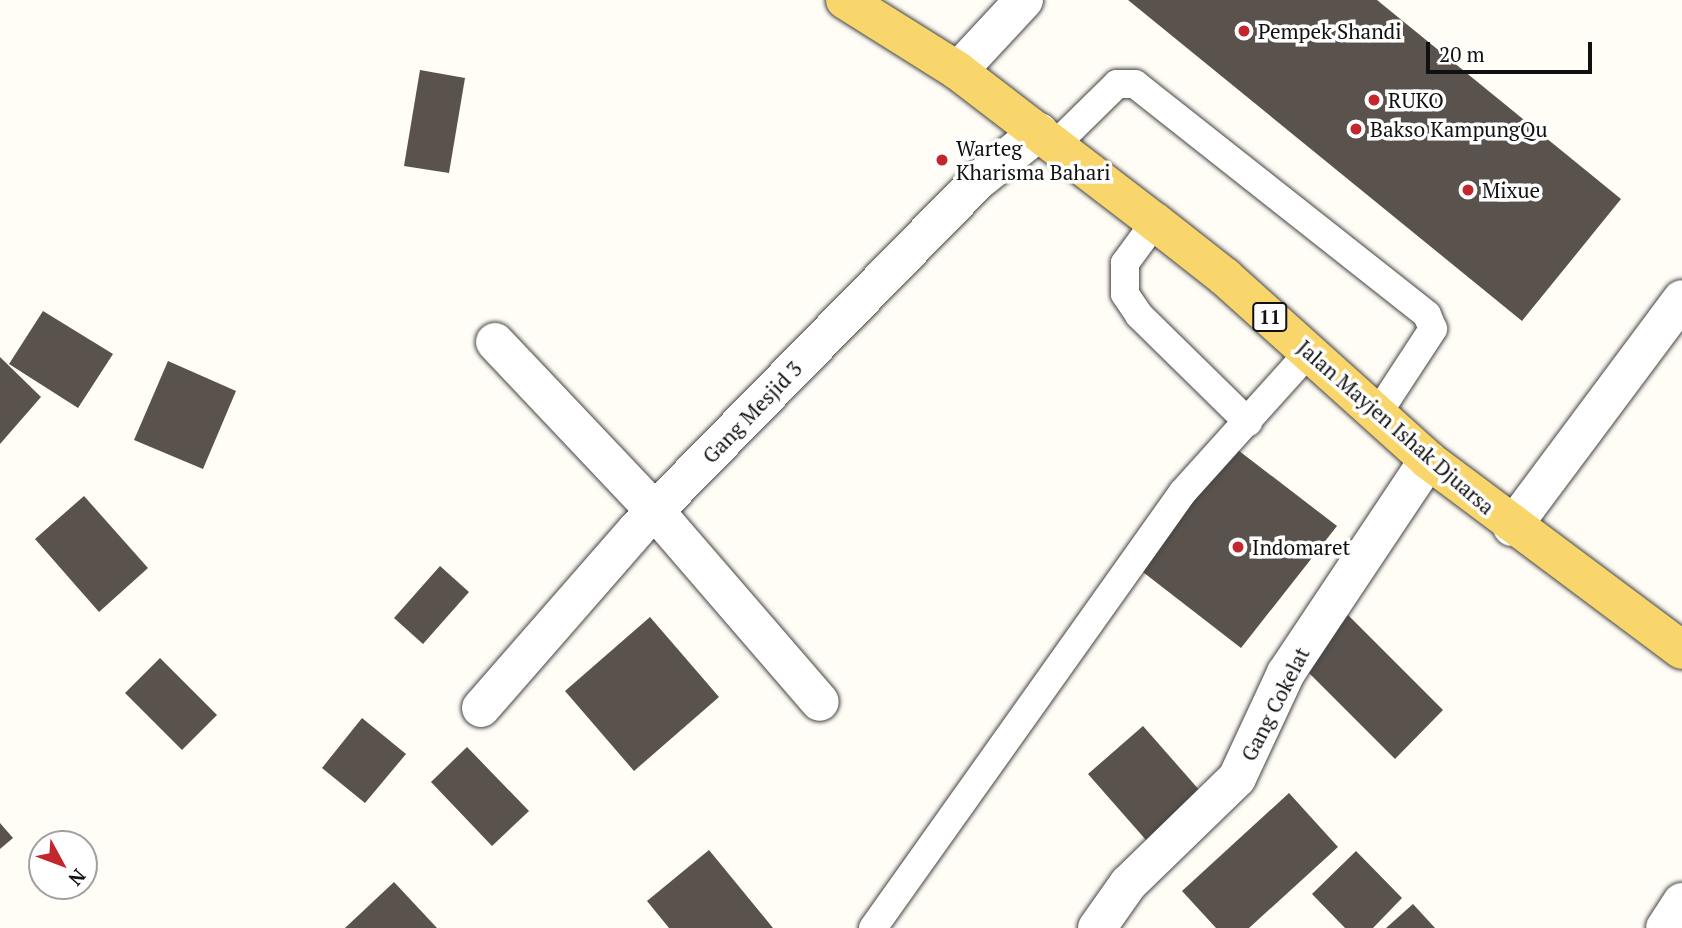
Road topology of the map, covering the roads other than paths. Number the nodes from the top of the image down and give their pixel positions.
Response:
1 (845, 0) edge
2 (1024, 0) edge
3 (958, 71) junction
4 (1047, 139) junction
5 (1155, 222) junction
6 (1682, 299) edge
7 (495, 342) dead end
8 (1309, 352) junction
9 (1378, 413) junction
10 (1248, 422) junction
11 (1428, 460) junction
12 (655, 510) junction
13 (1512, 527) junction
14 (1682, 650) edge
15 (820, 702) dead end
16 (481, 708) dead end
17 (1682, 902) edge
18 (873, 928) edge
19 (1097, 928) edge
20 (1665, 928) edge

1 - 3 main road, Jalan Mayjen Ishak Djuarsa / 11
2 - 3 street
3 - 4 main road, Jalan Mayjen Ishak Djuarsa / 11
4 - 5 main road, Jalan Mayjen Ishak Djuarsa / 11
4 - 9 lane
4 - 12 street, Gang Mesjid 3
5 - 8 main road, Jalan Mayjen Ishak Djuarsa / 11
5 - 10 lane
6 - 13 street
7 - 12 street
8 - 9 main road, Jalan Mayjen Ishak Djuarsa / 11
8 - 10 lane
9 - 11 main road, Jalan Mayjen Ishak Djuarsa / 11
10 - 18 lane
11 - 13 main road, Jalan Mayjen Ishak Djuarsa / 11
11 - 19 street, Gang Cokelat
12 - 15 street
12 - 16 street, Gang Mesjid 3
13 - 14 main road, Jalan Mayjen Ishak Djuarsa / 11
17 - 20 street

